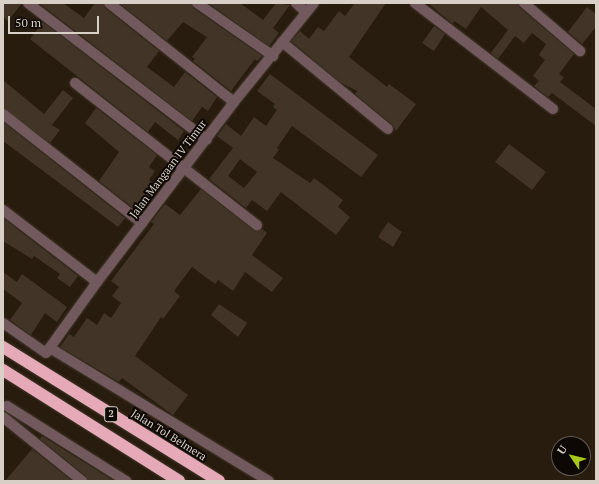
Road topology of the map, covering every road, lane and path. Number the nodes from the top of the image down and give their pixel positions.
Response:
1 (28, 3) edge
2 (109, 3) edge
3 (197, 3) edge
4 (296, 3) edge
5 (314, 3) edge
6 (415, 3) edge
7 (524, 3) edge
8 (306, 12) junction
9 (282, 42) junction
10 (580, 52) dead end
11 (273, 56) junction
12 (76, 83) dead end
13 (234, 102) junction
14 (553, 109) dead end
15 (3, 114) edge
16 (388, 129) dead end
17 (207, 140) junction
18 (184, 170) junction
19 (3, 210) edge
20 (142, 223) junction
21 (257, 225) dead end
22 (97, 282) junction
23 (3, 323) edge
24 (3, 347) edge
25 (48, 351) junction
26 (3, 370) edge
27 (6, 406) edge
28 (3, 417) edge
29 (82, 481) edge
30 (126, 481) edge
31 (178, 481) edge
32 (219, 481) edge
33 (269, 481) edge

1 - 17 street
2 - 13 street
3 - 11 street
4 - 8 street
5 - 8 street, Jalan Mangaan IV Timur
6 - 14 street
7 - 10 street
8 - 9 street, Jalan Mangaan IV Timur
9 - 11 street, Jalan Mangaan IV Timur
9 - 16 street
11 - 13 street, Jalan Mangaan IV Timur
12 - 18 street
13 - 17 street, Jalan Mangaan IV Timur
15 - 20 street
17 - 18 street, Jalan Mangaan IV Timur
18 - 20 street, Jalan Mangaan IV Timur
18 - 21 street
19 - 22 street
20 - 22 street, Jalan Mangaan IV Timur
22 - 25 street, Jalan Mangaan IV Timur
23 - 25 street
24 - 32 highway, Jalan Tol Belmera / 2
25 - 33 street
26 - 31 highway, 2
27 - 30 street
28 - 29 street

